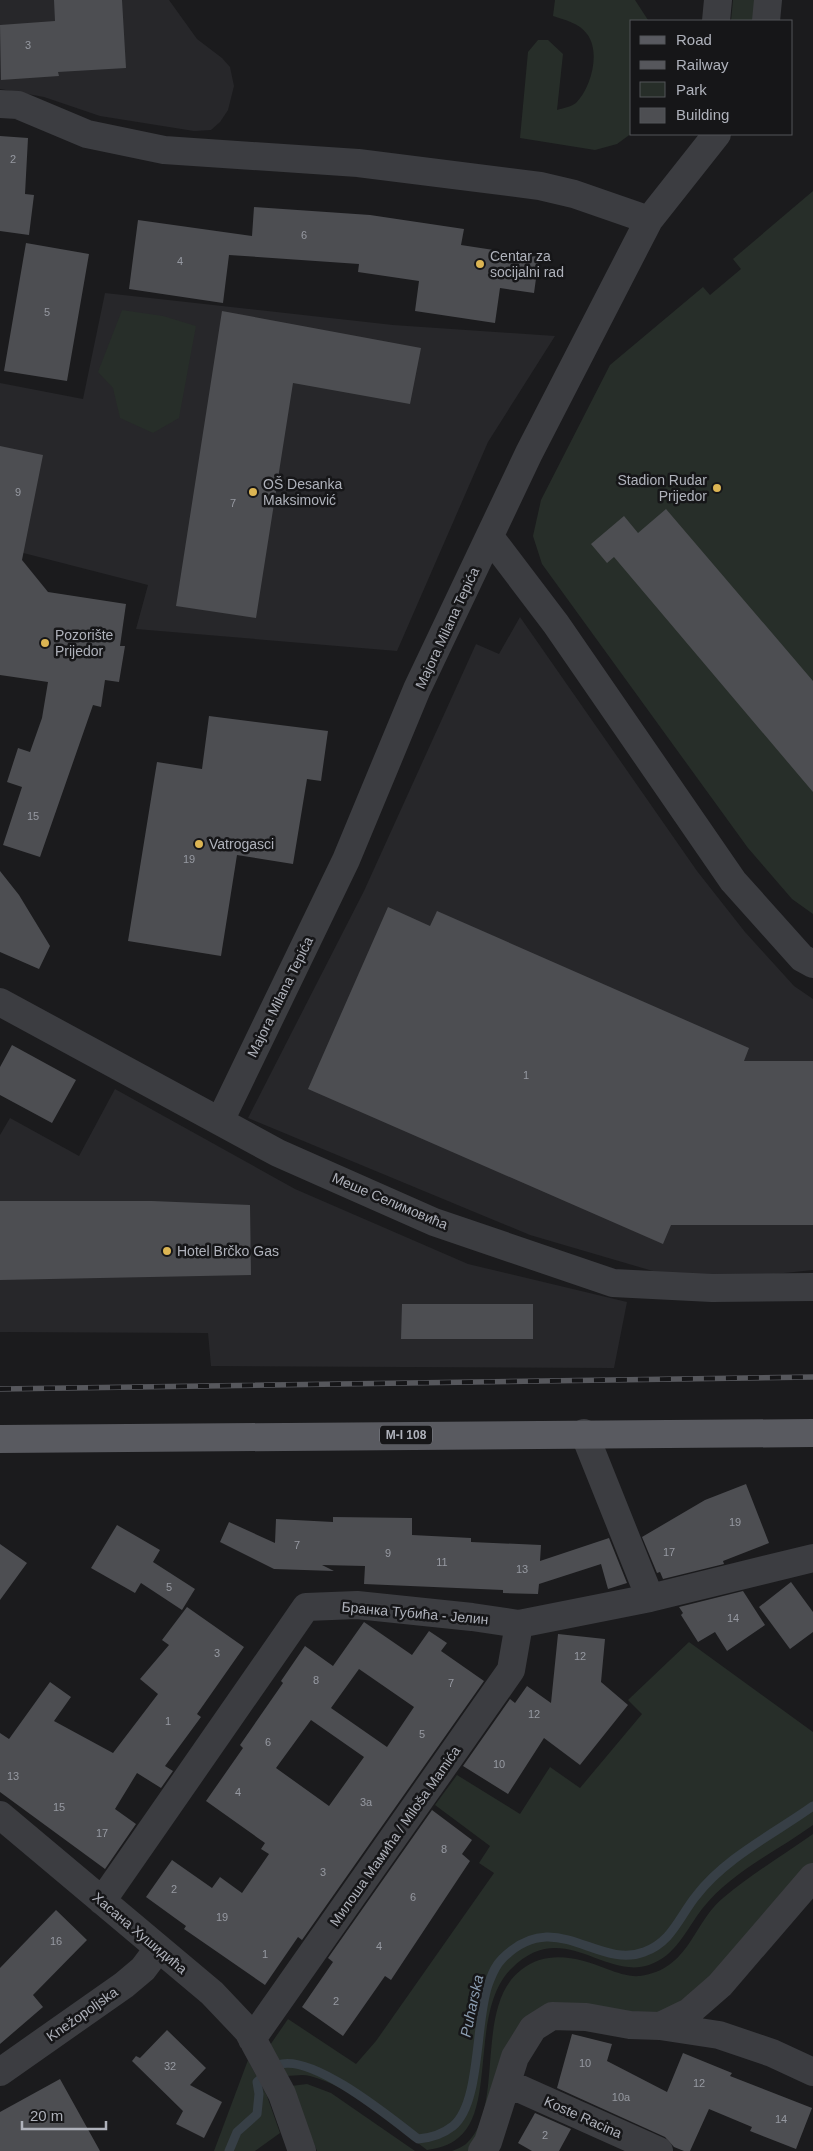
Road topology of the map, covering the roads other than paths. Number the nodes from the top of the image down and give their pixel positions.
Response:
1 (718, 0) edge
2 (768, 0) edge
3 (716, 20) edge
4 (766, 20) edge
5 (0, 104) edge
6 (708, 139) edge
7 (649, 220) junction
8 (490, 537) junction
9 (813, 964) edge
10 (0, 1002) edge
11 (220, 1121) junction
12 (813, 1287) edge
13 (584, 1433) junction
14 (813, 1433) edge
15 (0, 1439) edge
16 (813, 1558) edge
17 (650, 1598) junction
18 (519, 1624) junction
19 (0, 1815) edge
20 (813, 1877) edge
21 (102, 1900) junction
22 (158, 1949) junction
23 (660, 2026) junction
24 (252, 2039) junction
25 (0, 2072) edge
26 (813, 2072) edge
27 (507, 2083) junction
28 (302, 2151) edge
29 (482, 2151) edge
30 (659, 2151) edge

1 - 3 street
2 - 4 street
5 - 7 street
6 - 7 street, Majora Milana Tepića
7 - 8 street, Majora Milana Tepića
8 - 9 street
8 - 11 street, Majora Milana Tepića
10 - 11 street, Меше Селимовића
11 - 12 street, Меше Селимовића
13 - 14 main road, M-I 108
13 - 15 main road, M-I 108
13 - 17 street
16 - 17 street, Бранка Тубића - Јелин
17 - 18 street, Бранка Тубића - Јелин
18 - 21 street, Бранка Тубића - Јелин
18 - 24 street, Милоша Мамића / Miloša Mamića
19 - 21 street, Хасана Хушидића
20 - 23 street
21 - 22 street, Хасана Хушидића
22 - 24 street, Хасана Хушидића
22 - 25 street, Knežopoljska
23 - 26 street
23 - 27 street
24 - 28 street, Хасана Хушидића
27 - 29 street
27 - 30 street, Koste Racina

